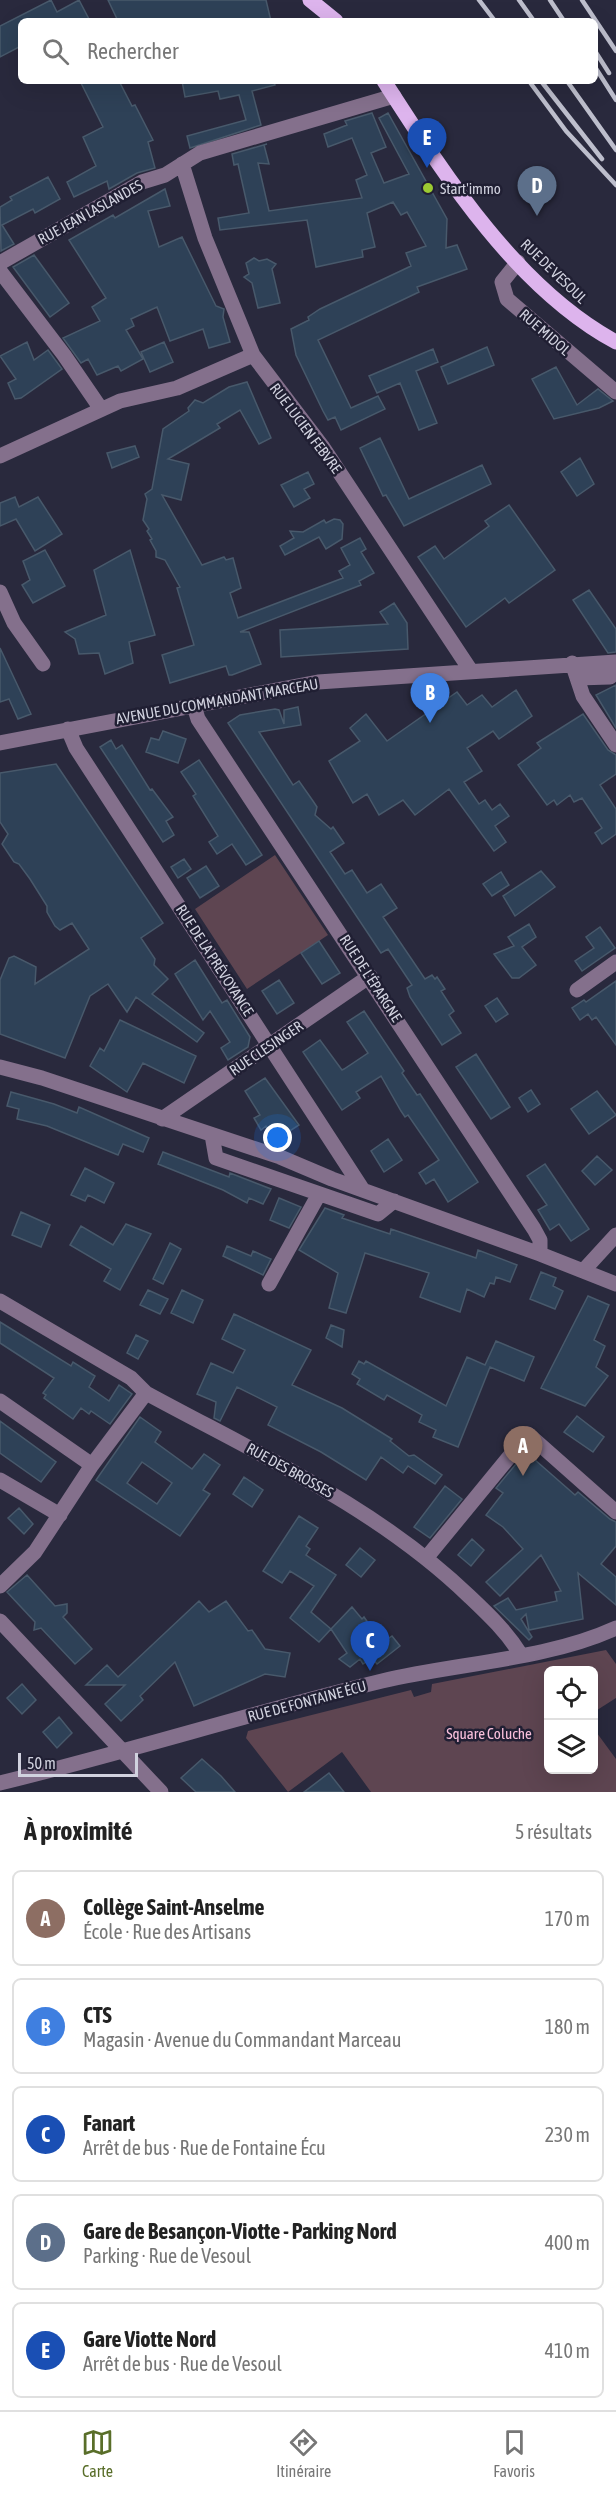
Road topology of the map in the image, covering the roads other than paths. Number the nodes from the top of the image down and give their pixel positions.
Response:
1 (310, 0) edge
2 (332, 18) edge
3 (386, 84) edge
4 (394, 96) junction
5 (182, 164) junction
6 (518, 262) junction
7 (0, 263) edge
8 (0, 271) edge
9 (616, 342) edge
10 (253, 355) junction
11 (616, 392) edge
12 (101, 409) junction
13 (0, 456) edge
14 (0, 592) edge
15 (616, 662) edge
16 (572, 663) junction
17 (43, 664) dead end
18 (471, 671) junction
19 (616, 672) edge
20 (577, 678) junction
21 (194, 705) junction
22 (68, 729) junction
23 (0, 743) edge
24 (616, 745) edge
25 (616, 962) edge
26 (370, 976) junction
27 (577, 990) dead end
28 (271, 1045) junction
29 (0, 1067) edge
30 (162, 1119) junction
31 (212, 1135) junction
32 (363, 1190) junction
33 (318, 1194) junction
34 (394, 1201) junction
35 (616, 1235) edge
36 (540, 1254) junction
37 (583, 1271) junction
38 (269, 1284) dead end
39 (616, 1284) edge
40 (0, 1301) edge
41 (146, 1393) junction
42 (0, 1401) edge
43 (92, 1465) junction
44 (0, 1480) edge
45 (616, 1512) edge
46 (60, 1515) junction
47 (427, 1557) junction
48 (0, 1587) edge
49 (0, 1621) edge
50 (616, 1628) edge
51 (521, 1654) junction
52 (124, 1752) junction
53 (0, 1783) edge
54 (161, 1792) edge

1 - 2 main road
3 - 4 main road, RUE DE VESOUL
4 - 5 street
4 - 6 main road, RUE DE VESOUL
5 - 7 street, RUE JEAN LASLANDES
5 - 10 street, RUE LUCIEN FEBVRE
6 - 9 main road, RUE DE VESOUL
6 - 11 street, RUE MIDOL
8 - 12 street
10 - 12 street
10 - 18 street, RUE LUCIEN FEBVRE
12 - 13 street
14 - 17 street
15 - 16 street, AVENUE DU COMMANDANT MARCEAU
16 - 18 street, AVENUE DU COMMANDANT MARCEAU
16 - 20 street
18 - 21 street, AVENUE DU COMMANDANT MARCEAU
19 - 20 street
20 - 24 street
21 - 22 street, AVENUE DU COMMANDANT MARCEAU
21 - 26 street, RUE DE L'ÉPARGNE
22 - 23 street, AVENUE DU COMMANDANT MARCEAU
22 - 28 street, RUE DE LA PRÉVOYANCE
25 - 27 street
26 - 28 street, RUE CLESINGER
26 - 36 street, RUE DE L'ÉPARGNE
28 - 30 street, RUE CLESINGER
28 - 32 street, RUE DE LA PRÉVOYANCE
29 - 30 street
30 - 31 street
31 - 32 street
31 - 33 street
32 - 34 street
33 - 34 street
33 - 38 street
34 - 36 street
35 - 37 street
36 - 37 street
37 - 39 street
40 - 41 street, RUE DES BROSSES
41 - 43 street
41 - 47 street, RUE DES BROSSES
42 - 43 street
43 - 46 street
44 - 46 street
45 - 47 street
46 - 48 street
47 - 51 street, RUE DES BROSSES
49 - 52 street
50 - 51 street, RUE DE FONTAINE ÉCU
51 - 52 street, RUE DE FONTAINE ÉCU
52 - 53 street, RUE DE FONTAINE ÉCU
52 - 54 street

